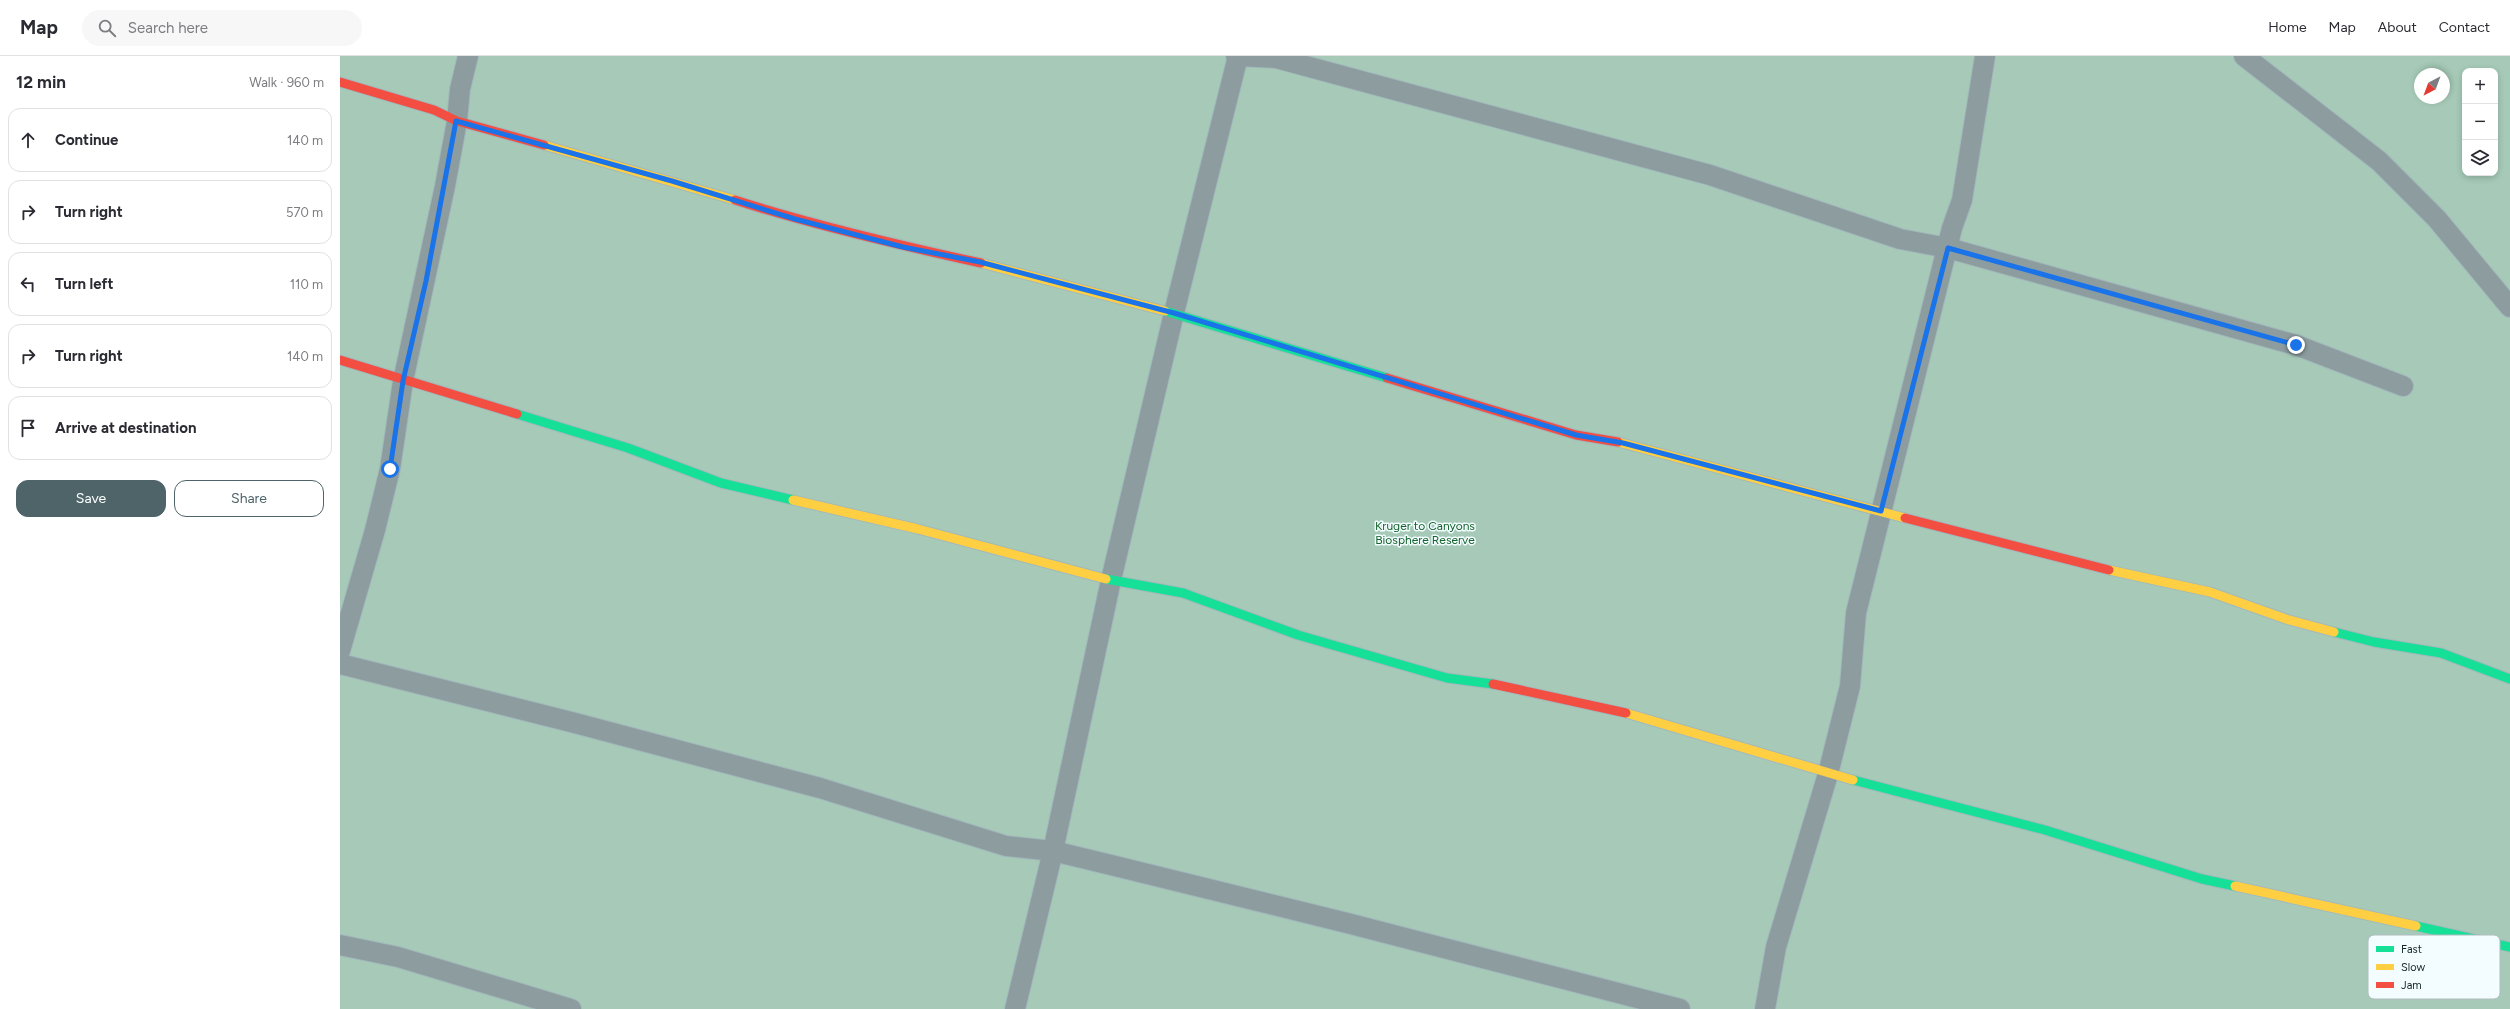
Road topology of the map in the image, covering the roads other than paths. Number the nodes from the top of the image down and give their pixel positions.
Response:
1 (468, 56) edge
2 (1237, 56) edge
3 (1985, 56) edge
4 (2244, 56) edge
5 (340, 82) edge
6 (456, 121) junction
7 (1948, 248) junction
8 (2510, 307) edge
9 (1174, 313) junction
10 (340, 360) edge
11 (403, 381) junction
12 (2403, 386) dead end
13 (1881, 511) junction
14 (1111, 580) junction
15 (340, 651) edge
16 (340, 664) edge
17 (2510, 679) edge
18 (1828, 774) junction
19 (1053, 851) junction
20 (2456, 935) edge
21 (340, 945) edge
22 (2500, 945) edge
23 (2510, 947) edge
24 (571, 1009) edge
25 (1015, 1009) edge
26 (1680, 1009) edge
27 (1765, 1009) edge

1 - 6 street
2 - 7 street
2 - 9 street
3 - 7 street
4 - 8 street
5 - 6 street
6 - 9 street
6 - 11 street
7 - 12 street
7 - 13 street
9 - 13 street
9 - 14 street
10 - 11 street
11 - 14 street
11 - 15 street
13 - 17 street
13 - 18 street
14 - 18 street
14 - 19 street
16 - 19 street
18 - 20 street
18 - 27 street
19 - 25 street
19 - 26 street
21 - 24 street
22 - 23 street

